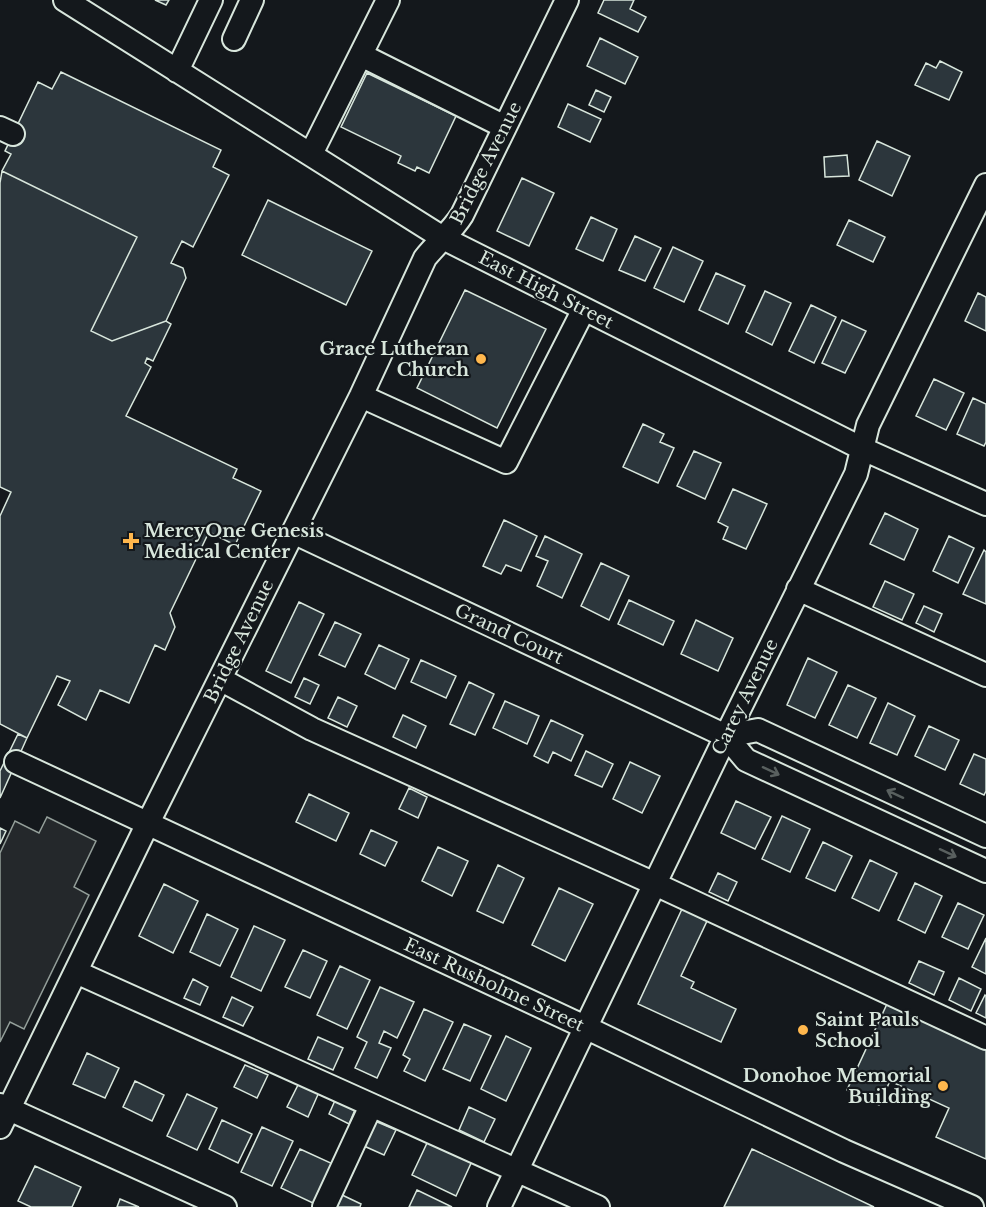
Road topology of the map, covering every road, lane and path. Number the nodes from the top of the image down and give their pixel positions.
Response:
1 (66, 0) edge
2 (211, 0) edge
3 (252, 0) edge
4 (388, 0) edge
5 (567, 0) edge
6 (234, 39) dead end
7 (361, 55) junction
8 (177, 71) junction
9 (505, 127) junction
10 (311, 154) junction
11 (986, 185) edge
12 (443, 238) junction
13 (584, 309) junction
14 (361, 396) junction
15 (863, 449) junction
16 (986, 504) edge
17 (293, 532) junction
18 (798, 589) junction
19 (986, 675) edge
20 (220, 680) junction
21 (726, 736) junction
22 (8, 758) edge
23 (148, 823) junction
24 (986, 837) edge
25 (986, 871) edge
26 (655, 884) junction
27 (76, 972) junction
28 (587, 1028) junction
29 (986, 1038) edge
30 (371, 1106) junction
31 (3, 1114) edge
32 (516, 1170) junction
33 (225, 1207) edge
34 (324, 1207) edge
35 (499, 1207) edge
36 (598, 1207) edge
37 (972, 1207) edge

1 - 8 street, East High Street
2 - 8 street
3 - 6 street
4 - 7 street
5 - 9 street, Bridge Avenue
7 - 9 street
7 - 10 street
8 - 10 street, East High Street
9 - 12 street, Bridge Avenue
10 - 12 street, East High Street
11 - 15 street, Carey Avenue
12 - 13 street, East High Street
12 - 14 street, Bridge Avenue
13 - 14 street
13 - 15 street, East High Street
14 - 17 street, Bridge Avenue
15 - 16 street, East High Street
15 - 18 street, Carey Avenue
17 - 20 street, Bridge Avenue
17 - 21 street, Grand Court
18 - 19 street
18 - 21 street, Carey Avenue
20 - 23 street, Bridge Avenue
20 - 26 street
24 -> 21 street
21 -> 25 street, Grand Court
21 - 26 street, Carey Avenue
22 - 23 street, East Rusholme Street
23 - 27 street, Bridge Avenue
23 - 28 street, East Rusholme Street
26 - 28 street, Carey Avenue
26 - 29 street
27 - 30 street
27 - 31 street, Bridge Avenue
28 - 32 street, Carey Avenue
28 - 37 street, East Rusholme Street
30 - 32 street
30 - 34 street
31 - 33 street
32 - 35 street, Carey Avenue
32 - 36 street

